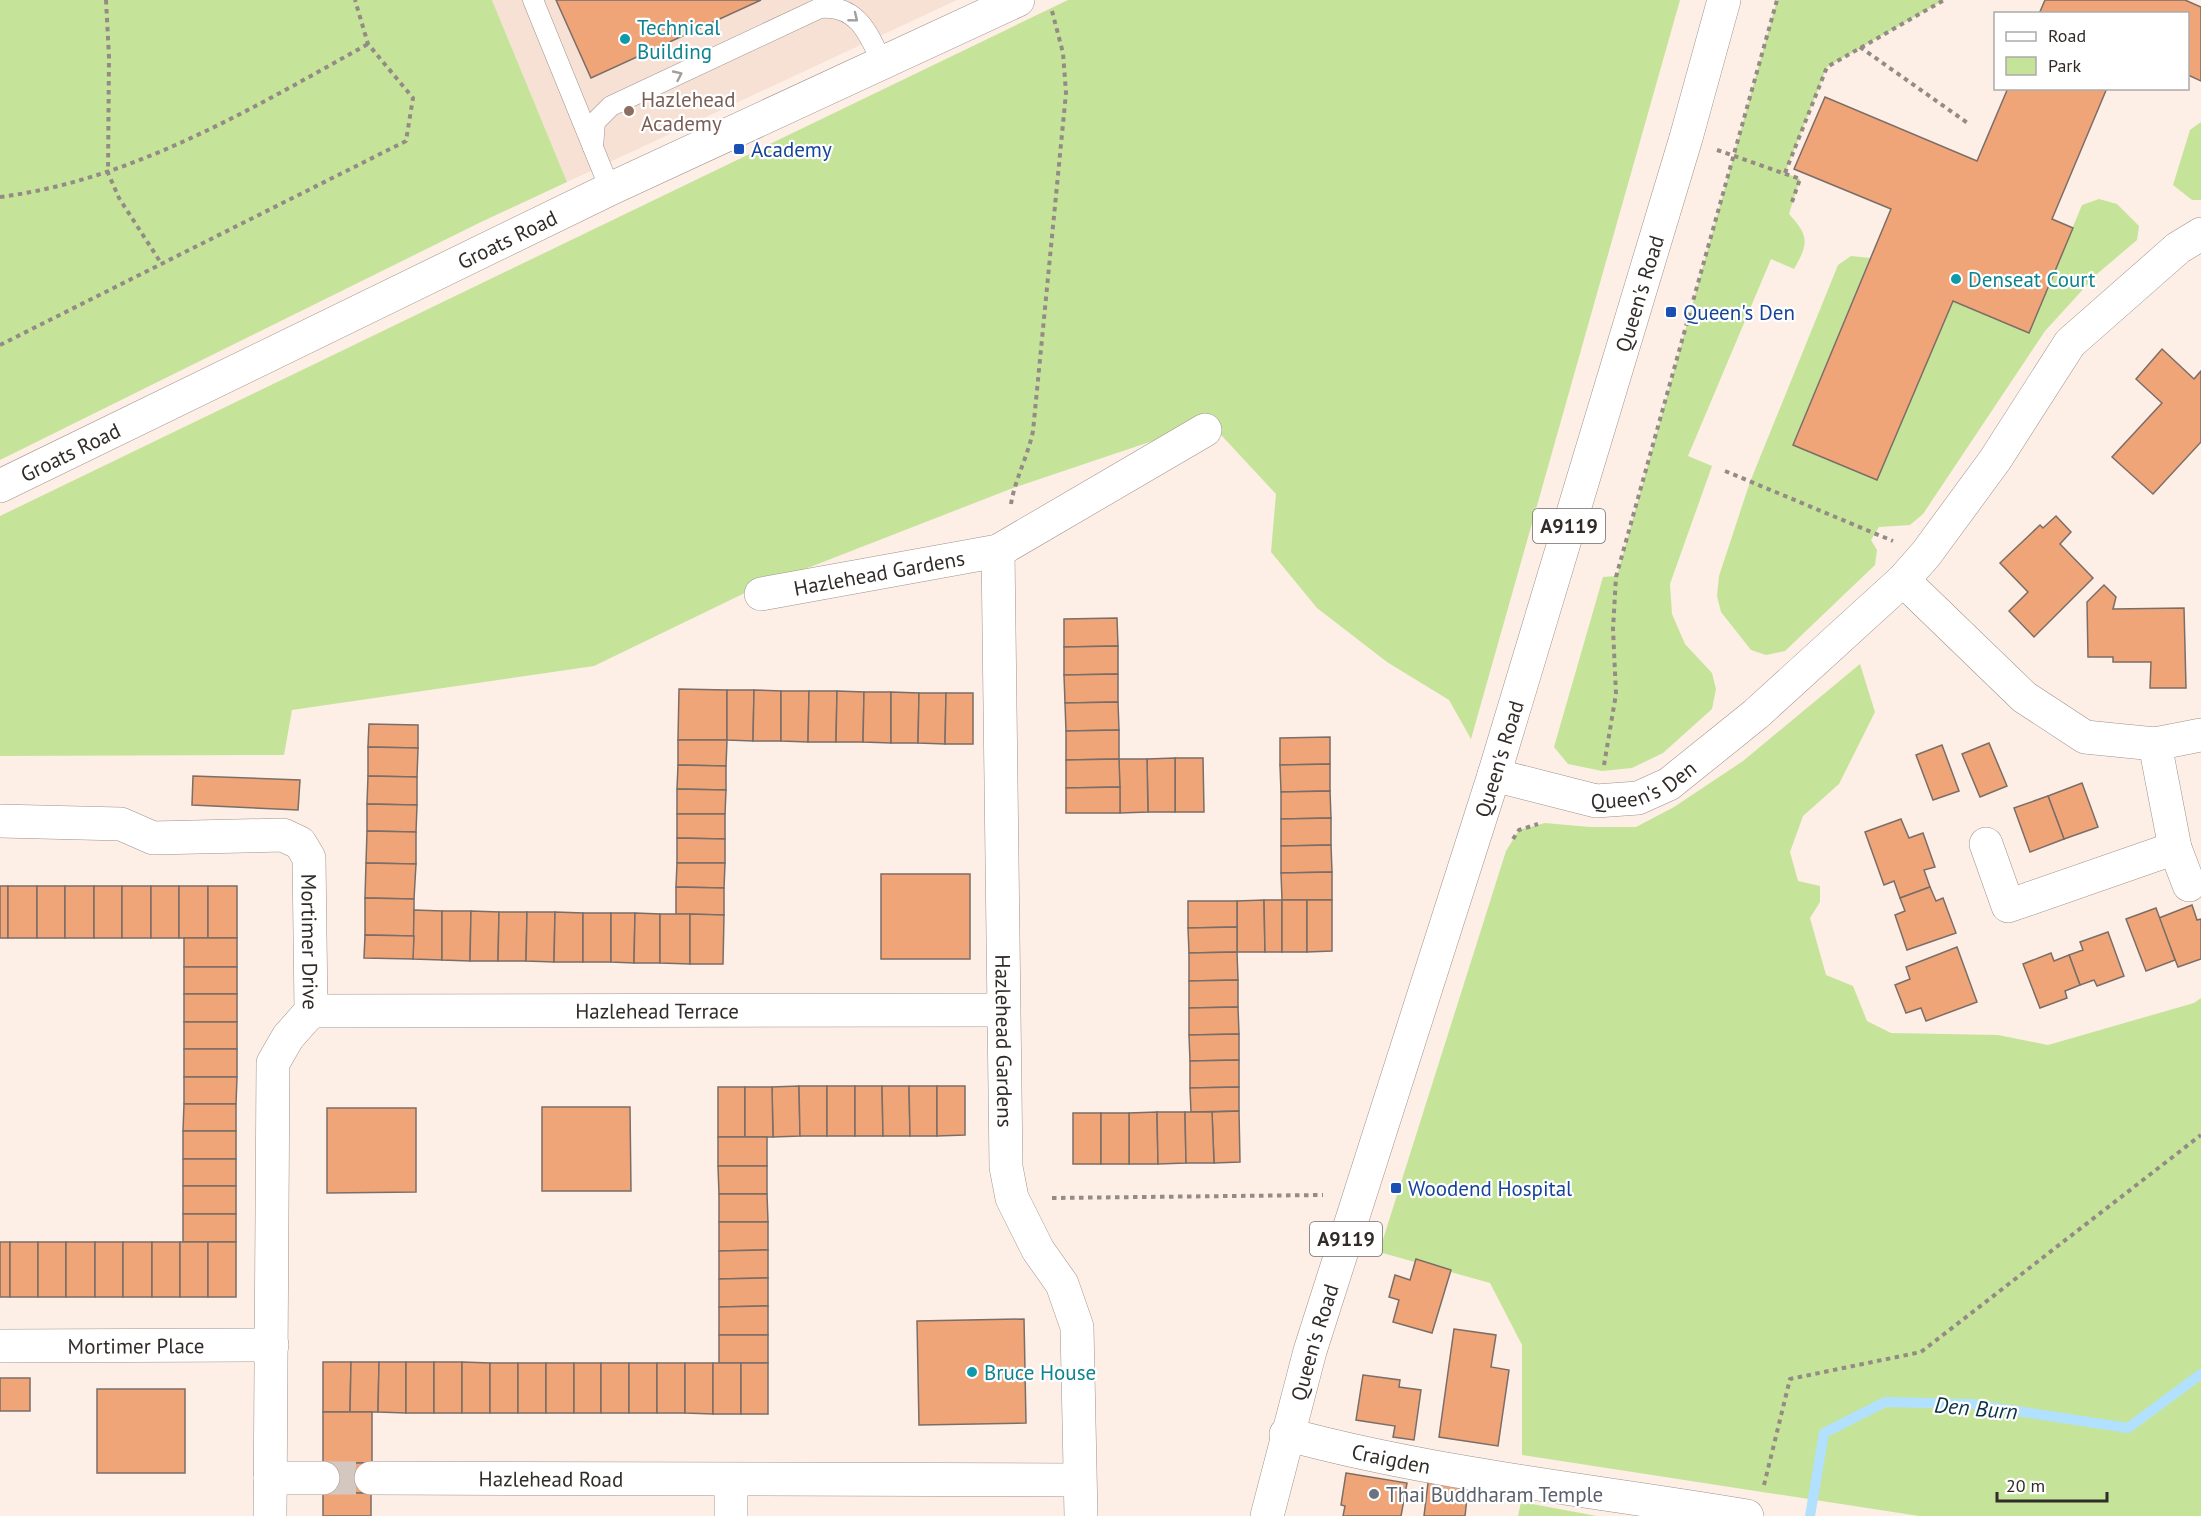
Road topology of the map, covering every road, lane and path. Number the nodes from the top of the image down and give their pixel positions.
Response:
1 (106, 0) edge
2 (355, 0) edge
3 (533, 0) edge
4 (1018, 0) edge
5 (1724, 0) edge
6 (1944, 0) edge
7 (1050, 7) dead end
8 (368, 44) junction
9 (1860, 47) junction
10 (882, 63) junction
11 (1969, 124) dead end
12 (1686, 138) junction
13 (593, 147) junction
14 (108, 173) junction
15 (1785, 173) junction
16 (610, 189) junction
17 (0, 197) edge
18 (1792, 202) dead end
19 (2201, 234) edge
20 (161, 263) junction
21 (0, 345) edge
22 (1205, 430) dead end
23 (1725, 471) dead end
24 (0, 486) edge
25 (998, 550) junction
26 (1926, 555) junction
27 (1903, 580) junction
28 (761, 594) dead end
29 (2201, 735) edge
30 (2155, 744) junction
31 (1494, 775) junction
32 (0, 822) edge
33 (1986, 844) dead end
34 (2175, 848) junction
35 (2189, 885) dead end
36 (1003, 1010) junction
37 (311, 1011) junction
38 (2201, 1135) edge
39 (1360, 1195) junction
40 (1012, 1198) junction
41 (272, 1345) junction
42 (0, 1346) edge
43 (1286, 1434) junction
44 (270, 1478) junction
45 (323, 1478) tunnel mouth
46 (371, 1478) tunnel mouth
47 (1079, 1480) junction
48 (731, 1481) junction
49 (1755, 1505) edge
50 (270, 1516) edge
51 (731, 1516) edge
52 (1081, 1516) edge
53 (1267, 1516) edge

1 - 14 path
2 - 8 path
3 - 13 lane
4 - 10 street, Groats Road
5 - 12 street, Queen's Road / A9119
6 - 9 path
7 - 25 path
8 - 14 path
8 - 20 path
9 - 11 path
9 - 15 path
13 -> 10 lane
10 - 16 street, Groats Road
12 - 15 path
12 - 31 street, Queen's Road / A9119
13 - 16 lane
14 - 17 path
14 - 20 path
15 - 18 path
16 - 24 street, Groats Road
19 - 26 street, Queen's Den
20 - 21 path
22 - 25 street, Hazlehead Gardens
23 - 26 path
25 - 28 street, Hazlehead Gardens
25 - 36 street, Hazlehead Gardens
26 - 27 street, Queen's Den
27 - 30 street
27 - 31 street, Queen's Den
29 - 30 street
30 - 34 street
31 - 39 street, Queen's Road / A9119
32 - 37 street, Mortimer Drive
33 - 34 street
34 - 35 street
36 - 37 street, Hazlehead Terrace
36 - 40 street, Hazlehead Gardens
37 - 41 street, Mortimer Drive
38 - 49 path
39 - 40 path
39 - 43 street, Queen's Road / A9119
40 - 47 street, Hazlehead Gardens
41 - 42 street, Mortimer Place
41 - 44 street, Mortimer Drive
43 - 49 street, Craigden
43 - 53 street, Queen's Road / A9119
44 - 45 street
44 - 50 street, Mortimer Drive
46 - 48 street, Hazlehead Road
47 - 48 street, Hazlehead Road
47 - 52 street, Hazlehead Gardens
48 - 51 street

